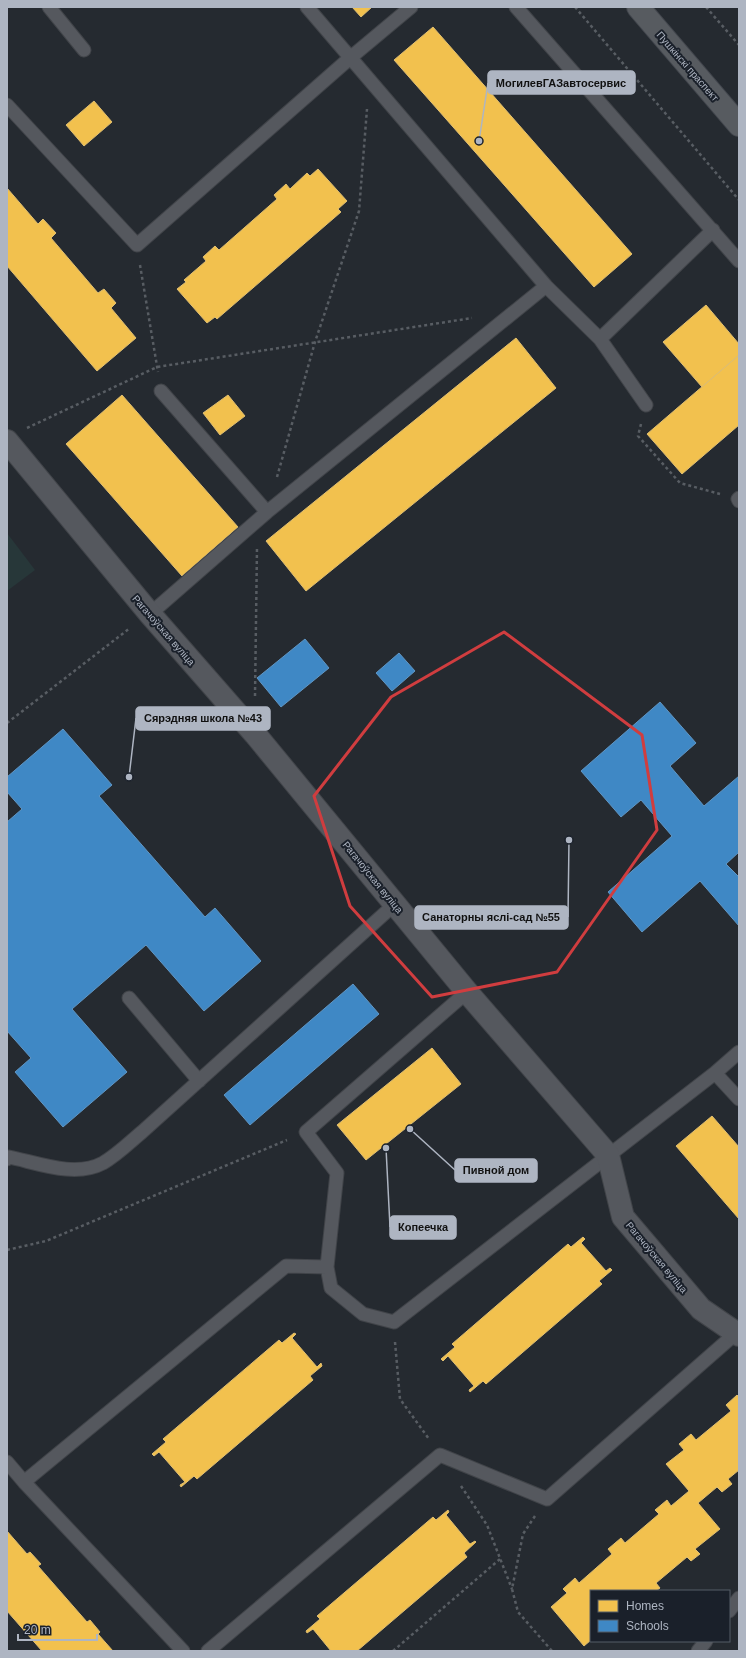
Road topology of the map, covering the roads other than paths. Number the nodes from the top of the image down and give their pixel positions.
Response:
1 (49, 7) edge
2 (307, 7) edge
3 (411, 7) edge
4 (516, 7) edge
5 (638, 7) edge
6 (84, 50) dead end
7 (350, 58) junction
8 (7, 105) edge
9 (739, 125) edge
10 (713, 230) junction
11 (739, 261) edge
12 (546, 286) junction
13 (600, 338) junction
14 (161, 391) road end
15 (646, 405) road end
16 (14, 435) edge
17 (267, 512) junction
18 (150, 614) junction
19 (395, 904) junction
20 (467, 992) junction
21 (129, 998) dead end
22 (739, 1052) edge
23 (715, 1073) junction
24 (199, 1080) junction
25 (739, 1099) edge
26 (608, 1155) junction
27 (7, 1159) edge
28 (327, 1268) junction
29 (737, 1334) edge
30 (7, 1462) edge
31 (24, 1482) junction
32 (739, 1598) edge
33 (730, 1610) edge
34 (705, 1642) edge
35 (183, 1651) edge
36 (208, 1651) edge
37 (698, 1651) edge

1 - 6 lane
2 - 7 lane
3 - 7 lane
4 - 10 lane
5 - 9 main road, Пушкінскі праспект
7 - 8 lane
7 - 12 lane
10 - 11 lane
10 - 13 lane
12 - 13 lane
12 - 17 lane
13 - 15 lane
14 - 17 lane
16 - 18 street, Рагачоўская вуліца
17 - 18 lane
18 - 19 street, Рагачоўская вуліца
19 - 20 street, Рагачоўская вуліца
19 - 24 lane
20 - 26 street, Рагачоўская вуліца
20 - 28 lane
21 - 24 lane
22 - 23 lane
23 - 25 lane
23 - 26 lane
24 - 27 lane
26 - 28 lane
26 - 29 street, Рагачоўская вуліца
28 - 31 lane
29 - 36 lane
30 - 31 lane
31 - 35 lane
32 - 33 lane
34 - 37 lane

